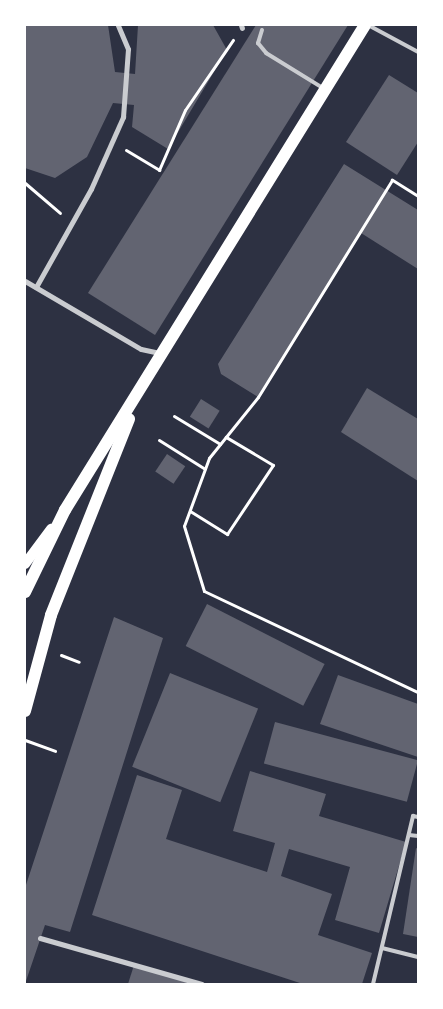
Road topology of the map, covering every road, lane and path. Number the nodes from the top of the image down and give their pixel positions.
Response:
1 (118, 25) edge
2 (366, 25) edge
3 (241, 26) edge
4 (262, 30) dead end
5 (418, 52) edge
6 (325, 90) junction
7 (112, 141) junction
8 (25, 183) edge
9 (418, 196) edge
10 (73, 221) junction
11 (25, 281) edge
12 (36, 287) junction
13 (161, 354) junction
14 (141, 388) junction
15 (174, 416) dead end
16 (226, 437) junction
17 (158, 440) dead end
18 (220, 444) junction
19 (205, 469) junction
20 (65, 510) junction
21 (190, 511) junction
22 (25, 564) edge
23 (25, 592) edge
24 (27, 691) edge
25 (418, 692) edge
26 (25, 711) edge
27 (25, 740) edge
28 (55, 751) dead end
29 (418, 816) edge
30 (409, 835) junction
31 (418, 836) edge
32 (40, 938) dead end
33 (382, 948) junction
34 (418, 957) edge
35 (202, 984) edge
36 (373, 984) edge

1 - 7 street
2 - 5 lane
2 - 6 main road
3 - 7 path
4 - 6 lane
6 - 13 main road
7 - 10 street
8 - 10 path
9 - 16 path
10 - 12 street
11 - 12 street
12 - 13 street
13 - 14 main road
14 - 20 main road
14 - 24 main road
15 - 18 path
16 - 18 path
16 - 21 path
17 - 19 path
18 - 19 path
19 - 21 path
20 - 22 main road
20 - 23 main road
21 - 25 path
24 - 26 main road
27 - 28 path
29 - 30 lane
30 - 31 lane
30 - 33 lane
32 - 35 street
33 - 34 lane
33 - 36 lane

